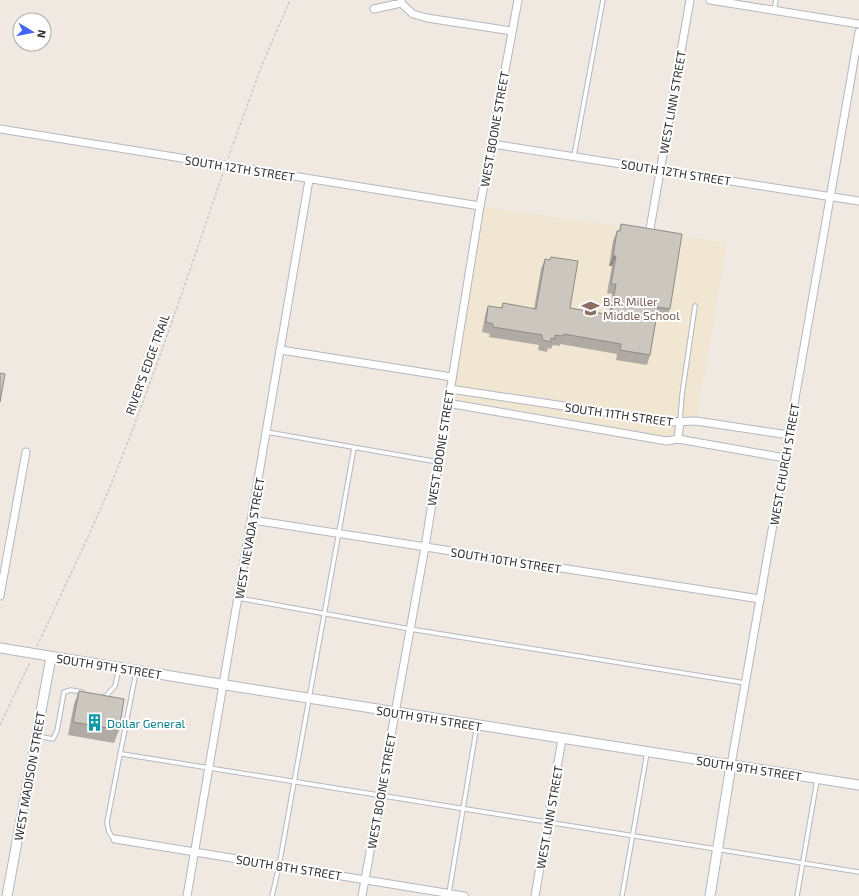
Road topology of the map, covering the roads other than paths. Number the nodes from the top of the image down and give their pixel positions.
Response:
1 (518, 0) edge
2 (603, 0) edge
3 (690, 0) edge
4 (710, 0) edge
5 (776, 0) edge
6 (401, 1) edge
7 (374, 9) dead end
8 (774, 10) junction
9 (859, 24) edge
10 (512, 31) junction
11 (859, 32) edge
12 (0, 129) edge
13 (492, 144) junction
14 (574, 156) junction
15 (660, 170) junction
16 (309, 180) junction
17 (830, 197) junction
18 (859, 201) edge
19 (480, 206) junction
20 (650, 229) edge
21 (695, 306) dead end
22 (281, 350) junction
23 (452, 377) junction
24 (450, 389) junction
25 (447, 403) junction
26 (680, 422) junction
27 (267, 432) junction
28 (789, 435) junction
29 (678, 439) junction
30 (354, 448) junction
31 (26, 452) dead end
32 (785, 458) junction
33 (438, 462) junction
34 (252, 520) junction
35 (338, 534) junction
36 (425, 547) junction
37 (0, 596) edge
38 (238, 598) junction
39 (760, 600) junction
40 (323, 614) junction
41 (410, 629) junction
42 (0, 648) edge
43 (51, 657) junction
44 (120, 668) junction
45 (136, 671) junction
46 (745, 683) junction
47 (224, 685) junction
48 (88, 693) edge
49 (100, 695) edge
50 (308, 698) junction
51 (396, 712) junction
52 (477, 725) junction
53 (36, 736) junction
54 (562, 739) junction
55 (647, 752) junction
56 (122, 754) junction
57 (731, 765) junction
58 (209, 768) junction
59 (817, 779) junction
60 (293, 782) junction
61 (859, 785) edge
62 (380, 796) junction
63 (463, 809) junction
64 (548, 822) junction
65 (632, 836) junction
66 (115, 839) joint
67 (717, 850) junction
68 (194, 852) junction
69 (802, 863) junction
70 (279, 866) junction
71 (859, 872) edge
72 (365, 880) junction
73 (448, 895) edge
74 (7, 896) edge
75 (187, 896) edge
76 (272, 896) edge
77 (362, 896) edge
78 (464, 896) edge
79 (535, 896) edge
80 (622, 896) edge
81 (710, 896) edge
82 (797, 896) edge

1 - 10 street, WEST BOONE STREET
2 - 14 lane
3 - 15 street, WEST LINN STREET
4 - 8 street
5 - 8 lane
6 - 7 street
6 - 10 street
8 - 9 street
10 - 13 street, WEST BOONE STREET
11 - 17 street, WEST CHURCH STREET
12 - 16 street, SOUTH 12TH STREET
13 - 14 street, SOUTH 12TH STREET
13 - 19 street, WEST BOONE STREET
14 - 15 street, SOUTH 12TH STREET
15 - 17 street, SOUTH 12TH STREET
15 - 20 street, WEST LINN STREET
16 - 19 street, SOUTH 12TH STREET
16 - 22 street, WEST NEVADA STREET
17 - 18 street, SOUTH 12TH STREET
17 - 28 street, WEST CHURCH STREET
19 - 23 street, WEST BOONE STREET
21 - 26 lane
22 - 23 street
22 - 27 street, WEST NEVADA STREET
23 - 24 street, WEST BOONE STREET
24 - 25 street, WEST BOONE STREET
24 - 26 street, SOUTH 11TH STREET
25 - 29 street, SOUTH 11TH STREET
25 - 33 street, WEST BOONE STREET
26 - 28 street, SOUTH 11TH STREET
26 - 29 street
27 - 30 lane
27 - 34 street, WEST NEVADA STREET
28 - 32 street, WEST CHURCH STREET
29 - 32 street, SOUTH 11TH STREET
30 - 33 lane
30 - 35 lane
31 - 37 street
32 - 39 street, WEST CHURCH STREET
33 - 36 street, WEST BOONE STREET
34 - 35 street, SOUTH 10TH STREET
34 - 38 street, WEST NEVADA STREET
35 - 36 street, SOUTH 10TH STREET
35 - 40 lane
36 - 39 street, SOUTH 10TH STREET
36 - 41 street, WEST BOONE STREET
38 - 40 lane
38 - 47 street, WEST NEVADA STREET
39 - 46 street, WEST CHURCH STREET
40 - 41 lane
40 - 50 lane
41 - 46 lane
41 - 51 street, WEST BOONE STREET
42 - 43 main road, SOUTH 9TH STREET
43 - 44 main road, SOUTH 9TH STREET
43 - 53 main road, WEST MADISON STREET
44 - 45 main road, SOUTH 9TH STREET
44 - 49 lane
45 - 47 main road, SOUTH 9TH STREET
45 - 56 lane
46 - 57 street, WEST CHURCH STREET
47 - 50 main road, SOUTH 9TH STREET
47 - 58 street, WEST NEVADA STREET
48 - 53 lane
50 - 51 main road, SOUTH 9TH STREET
50 - 60 lane
51 - 52 main road, SOUTH 9TH STREET
51 - 62 street, WEST BOONE STREET
52 - 54 main road, SOUTH 9TH STREET
52 - 63 lane
53 - 74 main road, WEST MADISON STREET
54 - 55 main road, SOUTH 9TH STREET
54 - 64 street, WEST LINN STREET
55 - 57 main road, SOUTH 9TH STREET
55 - 65 lane
56 - 58 lane
56 - 66 lane
57 - 59 main road, SOUTH 9TH STREET
57 - 67 main road, WEST CHURCH STREET
58 - 60 lane
58 - 68 street, WEST NEVADA STREET
59 - 61 main road, SOUTH 9TH STREET
59 - 69 lane
60 - 62 lane
60 - 70 lane
62 - 63 lane
62 - 72 street, WEST BOONE STREET
63 - 64 lane
63 - 73 lane
64 - 65 lane
64 - 79 street, WEST LINN STREET
65 - 67 lane
65 - 80 lane
66 - 68 street, SOUTH 8TH STREET
67 - 69 lane
67 - 81 main road, WEST CHURCH STREET
68 - 70 street, SOUTH 8TH STREET
68 - 75 street, WEST NEVADA STREET
69 - 71 lane
69 - 82 lane
70 - 72 street, SOUTH 8TH STREET
70 - 76 lane
72 - 73 street, SOUTH 8TH STREET
72 - 77 street, WEST BOONE STREET
73 - 78 street, SOUTH 8TH STREET

